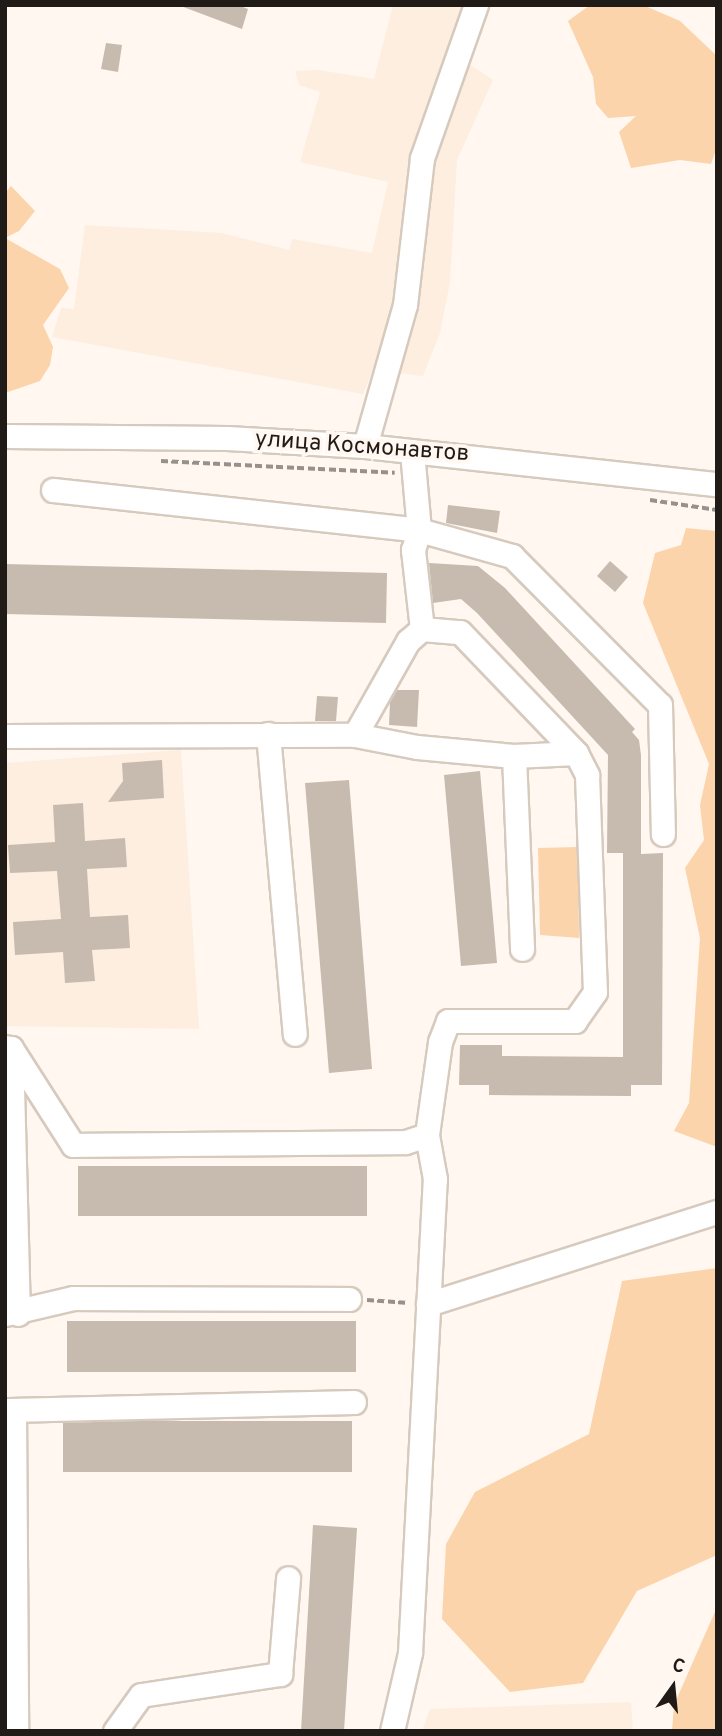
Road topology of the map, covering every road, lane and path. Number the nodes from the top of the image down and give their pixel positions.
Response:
1 (477, 5) edge
2 (5, 436) edge
3 (365, 446) junction
4 (412, 451) junction
5 (154, 460) dead end
6 (414, 474) junction
7 (717, 484) edge
8 (52, 490) dead end
9 (639, 499) dead end
10 (717, 510) edge
11 (419, 530) junction
12 (422, 629) junction
13 (268, 734) junction
14 (355, 735) junction
15 (5, 736) edge
16 (576, 753) junction
17 (514, 756) junction
18 (663, 834) dead end
19 (522, 949) dead end
20 (295, 1034) dead end
21 (8, 1048) edge
22 (427, 1135) junction
23 (717, 1212) edge
24 (349, 1299) joint
25 (428, 1304) junction
26 (12, 1314) edge
27 (354, 1402) dead end
28 (10, 1410) edge
29 (288, 1578) dead end
30 (16, 1731) edge
31 (115, 1731) edge
32 (392, 1731) edge

1 - 3 street
2 - 3 street, улица Космонавтов
3 - 4 street, улица Космонавтов
4 - 6 street
4 - 7 street, улица Космонавтов
5 - 6 path
6 - 11 street
8 - 11 street
9 - 10 path
11 - 12 street
11 - 18 street
12 - 14 street
12 - 16 street
13 - 14 street
13 - 15 street
13 - 20 street
14 - 17 street
16 - 17 street
16 - 22 street
17 - 19 street
21 - 22 street
21 - 26 street
22 - 25 street
23 - 25 street
24 - 25 path
24 - 26 street
25 - 32 street
27 - 28 street
28 - 30 street
29 - 31 street

